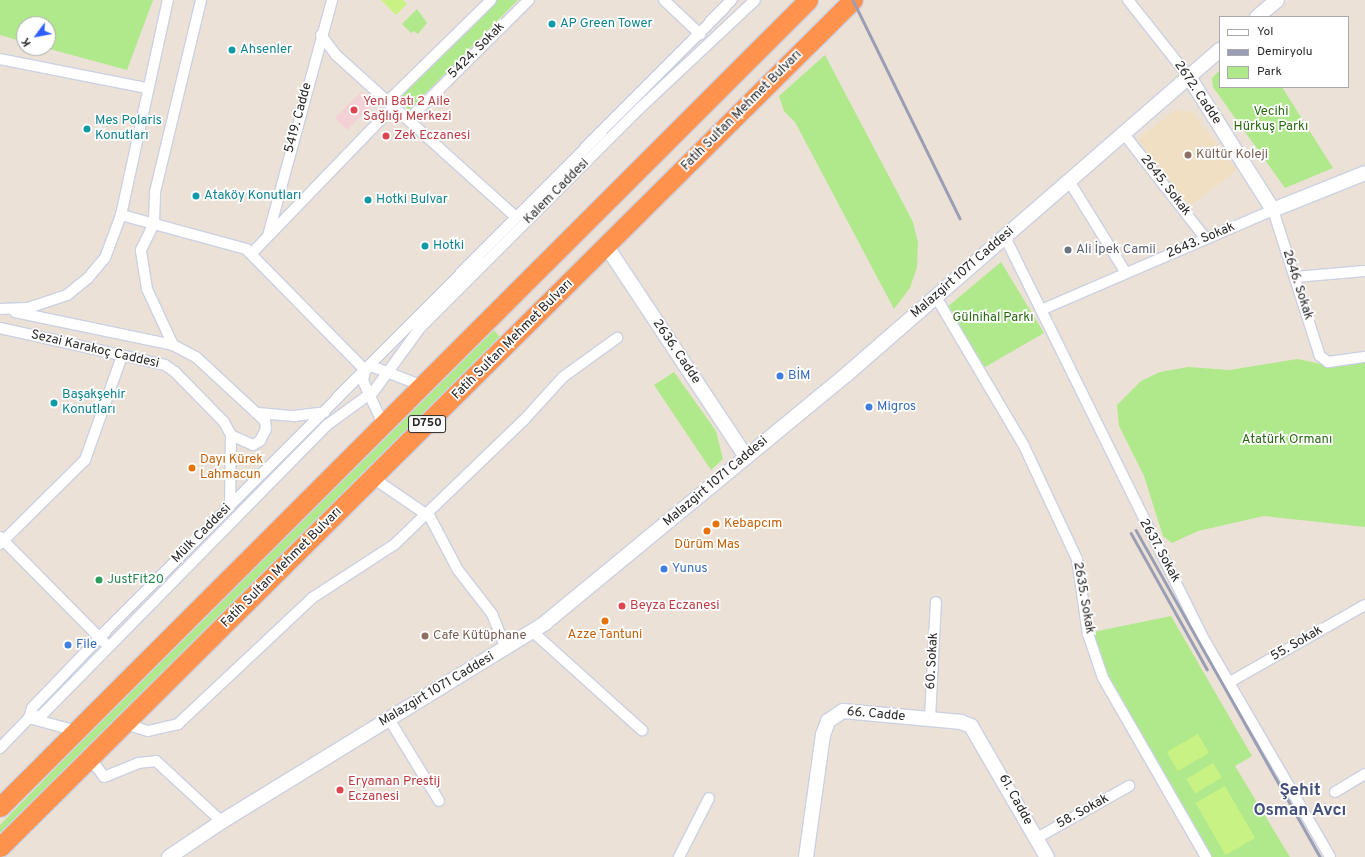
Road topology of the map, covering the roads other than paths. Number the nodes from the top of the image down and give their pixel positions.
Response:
1 (168, 0) edge
2 (201, 0) edge
3 (332, 0) edge
4 (492, 0) edge
5 (529, 0) edge
6 (664, 0) edge
7 (732, 0) edge
8 (755, 0) edge
9 (808, 0) edge
10 (853, 0) edge
11 (1128, 0) edge
12 (1277, 0) edge
13 (1258, 16) edge
14 (700, 34) junction
15 (321, 35) junction
16 (1219, 51) edge
17 (0, 59) edge
18 (1188, 77) junction
19 (147, 88) junction
20 (391, 104) junction
21 (409, 119) junction
22 (1124, 134) junction
23 (1365, 173) edge
24 (1069, 182) junction
25 (1273, 210) junction
26 (121, 215) junction
27 (516, 217) junction
28 (154, 223) junction
29 (268, 236) junction
30 (1005, 237) junction
31 (1206, 239) junction
32 (607, 247) junction
33 (252, 253) junction
34 (1365, 271) edge
35 (1126, 273) junction
36 (1295, 276) junction
37 (936, 297) junction
38 (0, 309) edge
39 (1041, 310) junction
40 (0, 328) edge
41 (617, 338) dead end
42 (173, 345) junction
43 (122, 356) junction
44 (1365, 357) edge
45 (365, 370) junction
46 (388, 375) junction
47 (423, 386) junction
48 (371, 393) junction
49 (325, 412) junction
50 (258, 413) junction
51 (384, 426) junction
52 (231, 435) junction
53 (746, 457) junction
54 (374, 478) junction
55 (230, 505) junction
56 (426, 514) junction
57 (1, 541) edge
58 (936, 602) dead end
59 (1365, 605) edge
60 (533, 632) junction
61 (100, 637) junction
62 (109, 646) junction
63 (506, 648) junction
64 (1230, 682) junction
65 (29, 718) junction
66 (389, 719) junction
67 (930, 719) junction
68 (125, 724) junction
69 (642, 730) dead end
70 (78, 732) junction
71 (984, 744) joint
72 (0, 748) edge
73 (90, 759) junction
74 (1365, 774) edge
75 (1129, 786) dead end
76 (1335, 792) dead end
77 (709, 798) dead end
78 (439, 801) dead end
79 (0, 806) edge
80 (221, 821) junction
81 (1037, 838) junction
82 (0, 847) edge
83 (169, 857) edge
84 (679, 857) edge
85 (806, 857) edge
86 (1047, 857) edge
87 (1206, 857) edge
88 (1330, 857) edge

1 - 19 street
2 - 28 street
3 - 15 street, 5419. Cadde
4 - 20 street
5 - 21 street, 5424. Sokak
6 - 14 street
7 - 14 street, Kalem Caddesi
8 - 46 street, Kalem Caddesi
9 - 47 highway, D750
10 - 32 highway, Fatih Sultan Mehmet Bulvarı / D750
11 - 18 street, 2672. Cadde
12 - 13 street
14 - 27 street, Kalem Caddesi
15 - 20 street
15 - 29 street, 5419. Cadde
16 - 18 street, Malazgirt 1071 Caddesi
17 - 19 street
18 - 22 street, Malazgirt 1071 Caddesi
18 - 25 street, 2672. Cadde
19 - 26 street
20 - 21 street
20 - 29 street
21 - 27 street
22 - 24 street, Malazgirt 1071 Caddesi
22 - 31 street, 2645. Sokak
23 - 25 street
24 - 30 street, Malazgirt 1071 Caddesi
24 - 35 street
25 - 31 street, 2643. Sokak
25 - 36 street, 2646. Sokak
26 - 28 street
26 - 38 street
27 - 45 street, Kalem Caddesi
28 - 33 street
28 - 42 street
29 - 33 street
30 - 37 street, Malazgirt 1071 Caddesi
30 - 39 street, 2637. Sokak
31 - 35 street, 2643. Sokak
32 - 53 street, 2636. Cadde
32 - 54 highway, Fatih Sultan Mehmet Bulvarı / D750
33 - 45 street
34 - 36 street
35 - 39 street, 2643. Sokak
36 - 44 street, 2646. Sokak
37 - 53 street, Malazgirt 1071 Caddesi
37 - 87 street, 2635. Sokak
38 - 42 street
39 - 64 street, 2637. Sokak
40 - 43 street, Sezai Karakoç Caddesi
41 - 56 street
42 - 50 street
43 - 52 street, Sezai Karakoç Caddesi
43 - 57 street
45 - 46 street
45 - 48 street
45 - 49 street, Mülk Caddesi
46 - 47 street
46 - 48 street, Kalem Caddesi
47 - 51 highway, D750
48 - 51 street
48 - 62 street, Mülk Caddesi
49 - 50 street
49 - 55 street, Mülk Caddesi
50 - 52 street
51 - 70 highway, D750
52 - 55 street
53 - 60 street, Malazgirt 1071 Caddesi
54 - 56 street
54 - 68 highway, Fatih Sultan Mehmet Bulvarı / D750
55 - 61 street, Mülk Caddesi
56 - 63 street
56 - 68 street
57 - 61 street
58 - 67 street, 60. Sokak
59 - 64 street, 55. Sokak
60 - 63 street, Malazgirt 1071 Caddesi
60 - 69 street
61 - 62 street
61 - 65 street, Mülk Caddesi
62 - 65 street, Mülk Caddesi
63 - 66 street, Malazgirt 1071 Caddesi
64 - 88 street, 2637. Sokak
65 - 70 street
65 - 72 street, Mülk Caddesi
66 - 78 street
66 - 80 street, Malazgirt 1071 Caddesi
67 - 71 street, 66. Cadde
67 - 85 street, 66. Cadde
68 - 73 highway, Fatih Sultan Mehmet Bulvarı / D750
70 - 79 highway, D750
71 - 81 street, 61. Cadde
73 - 80 street
73 - 82 highway, Fatih Sultan Mehmet Bulvarı / D750
74 - 76 street
75 - 81 street, 58. Sokak
77 - 84 street
80 - 83 street, Malazgirt 1071 Caddesi
81 - 86 street, 61. Cadde

